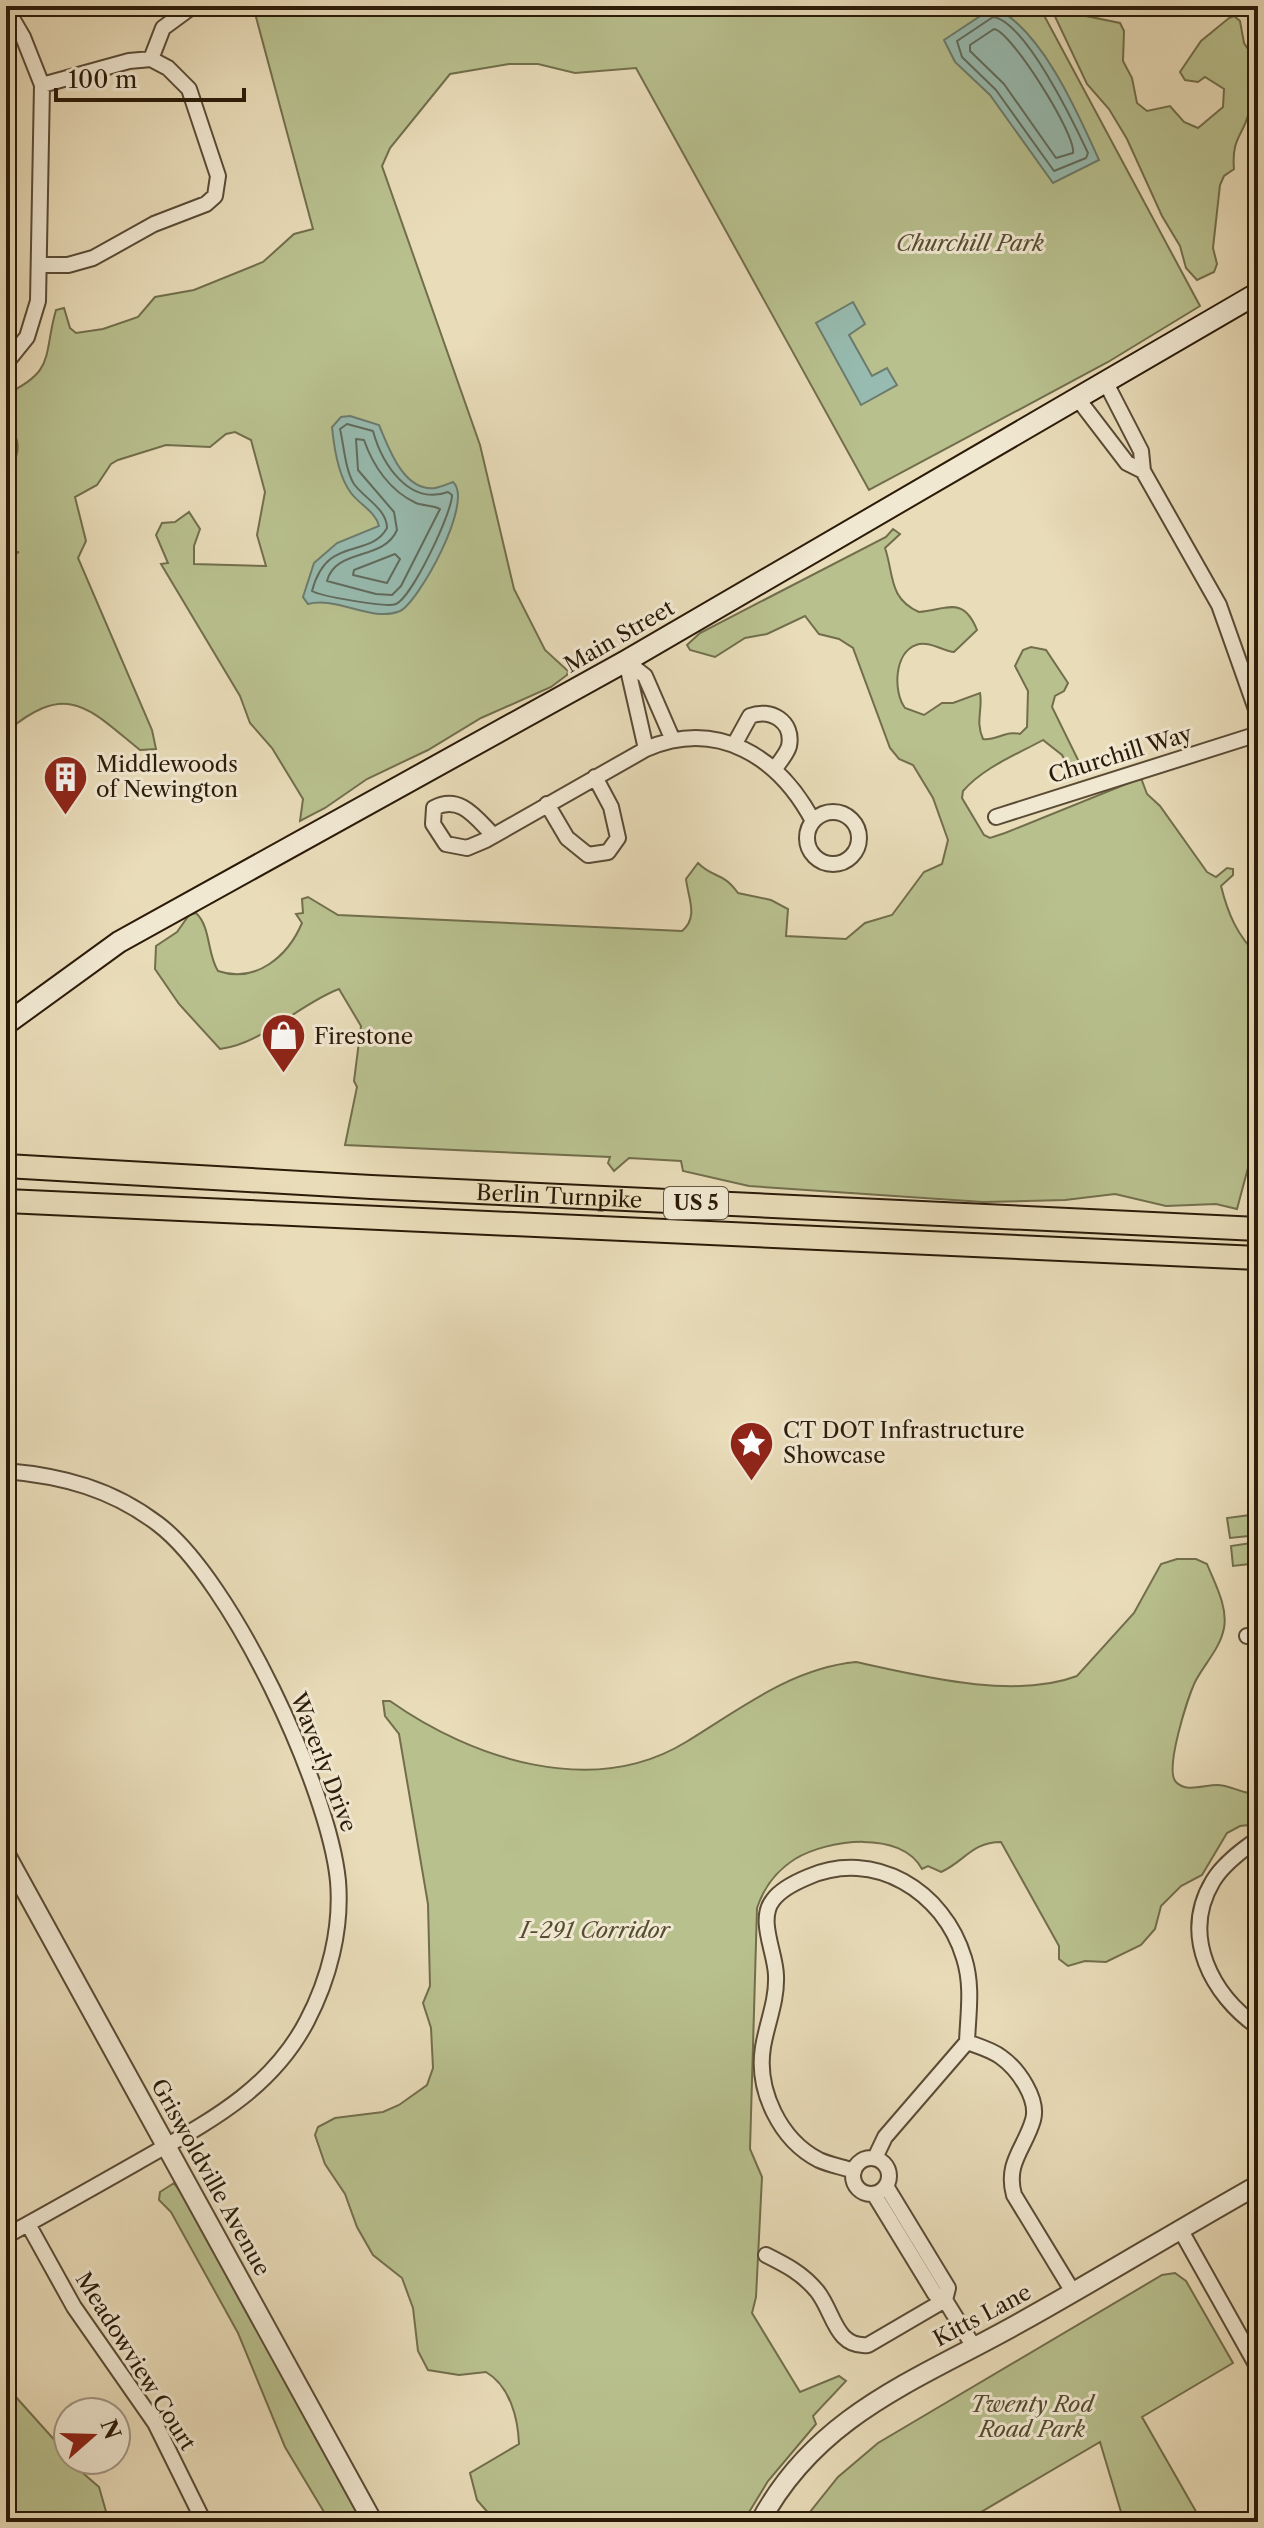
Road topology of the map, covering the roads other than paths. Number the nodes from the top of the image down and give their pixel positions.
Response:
1 (193, 6) edge
2 (6, 8) edge
3 (151, 59) junction
4 (42, 85) junction
5 (41, 265) junction
6 (1258, 293) edge
7 (6, 363) edge
8 (1106, 383) junction
9 (1078, 399) junction
10 (1143, 471) junction
11 (626, 661) junction
12 (1258, 715) edge
13 (1258, 734) edge
14 (672, 738) junction
15 (734, 745) junction
16 (646, 749) junction
17 (775, 769) junction
18 (595, 777) junction
19 (547, 804) junction
20 (996, 817) dead end
21 (813, 821) dead end
22 (493, 835) dead end
23 (6, 1024) edge
24 (6, 1166) edge
25 (371, 1187) junction
26 (6, 1201) edge
27 (1021, 1218) junction
28 (402, 1220) junction
29 (1258, 1229) edge
30 (1019, 1246) junction
31 (1258, 1258) edge
32 (6, 1471) edge
33 (1258, 1839) edge
34 (6, 1855) edge
35 (1258, 2027) edge
36 (967, 2042) junction
37 (167, 2145) junction
38 (875, 2158) junction
39 (854, 2171) junction
40 (1258, 2185) edge
41 (880, 2190) junction
42 (28, 2224) junction
43 (1180, 2229) junction
44 (6, 2236) edge
45 (766, 2255) dead end
46 (1073, 2292) junction
47 (945, 2300) junction
48 (974, 2347) junction
49 (1258, 2368) edge
50 (204, 2522) edge
51 (373, 2522) edge
52 (760, 2522) edge

1 - 3 street
2 - 4 street
3 - 4 street
3 - 5 street
4 - 5 street
5 - 7 street
6 - 8 main road, Main Street
8 - 9 main road, Main Street
8 - 10 street
9 - 10 street
9 - 11 main road, Main Street
10 - 12 street
11 - 14 street
11 - 16 street
11 - 23 main road, Main Street
13 - 20 street, Churchill Way
14 - 15 street
14 - 16 street
15 - 17 street
15 - 17 street
16 - 18 street
17 - 21 street
18 - 19 street
18 - 19 street
19 - 22 street
24 - 25 highway, Berlin Turnpike / US 5
25 - 27 highway, Berlin Turnpike / US 5
25 - 28 highway
26 - 28 highway, Berlin Turnpike / US 5
27 - 29 highway, Berlin Turnpike / US 5
27 - 30 highway
28 - 30 highway, Berlin Turnpike / US 5
30 - 31 highway, Berlin Turnpike / US 5
32 - 37 street, Waverly Drive
33 - 35 street
34 - 37 street, Griswoldville Avenue
36 - 38 street
36 - 39 street
36 - 46 street
37 - 42 street, Waverly Drive
37 - 51 street, Griswoldville Avenue
38 - 39 street
38 - 41 street
39 - 41 street
40 - 43 street, Kitts Lane
41 - 47 street
42 - 44 street, Waverly Drive
42 - 50 street, Meadowview Court
43 - 46 street, Kitts Lane
43 - 49 street
45 - 47 street
46 - 48 street, Kitts Lane
47 - 48 street
48 - 52 street, Kitts Lane

